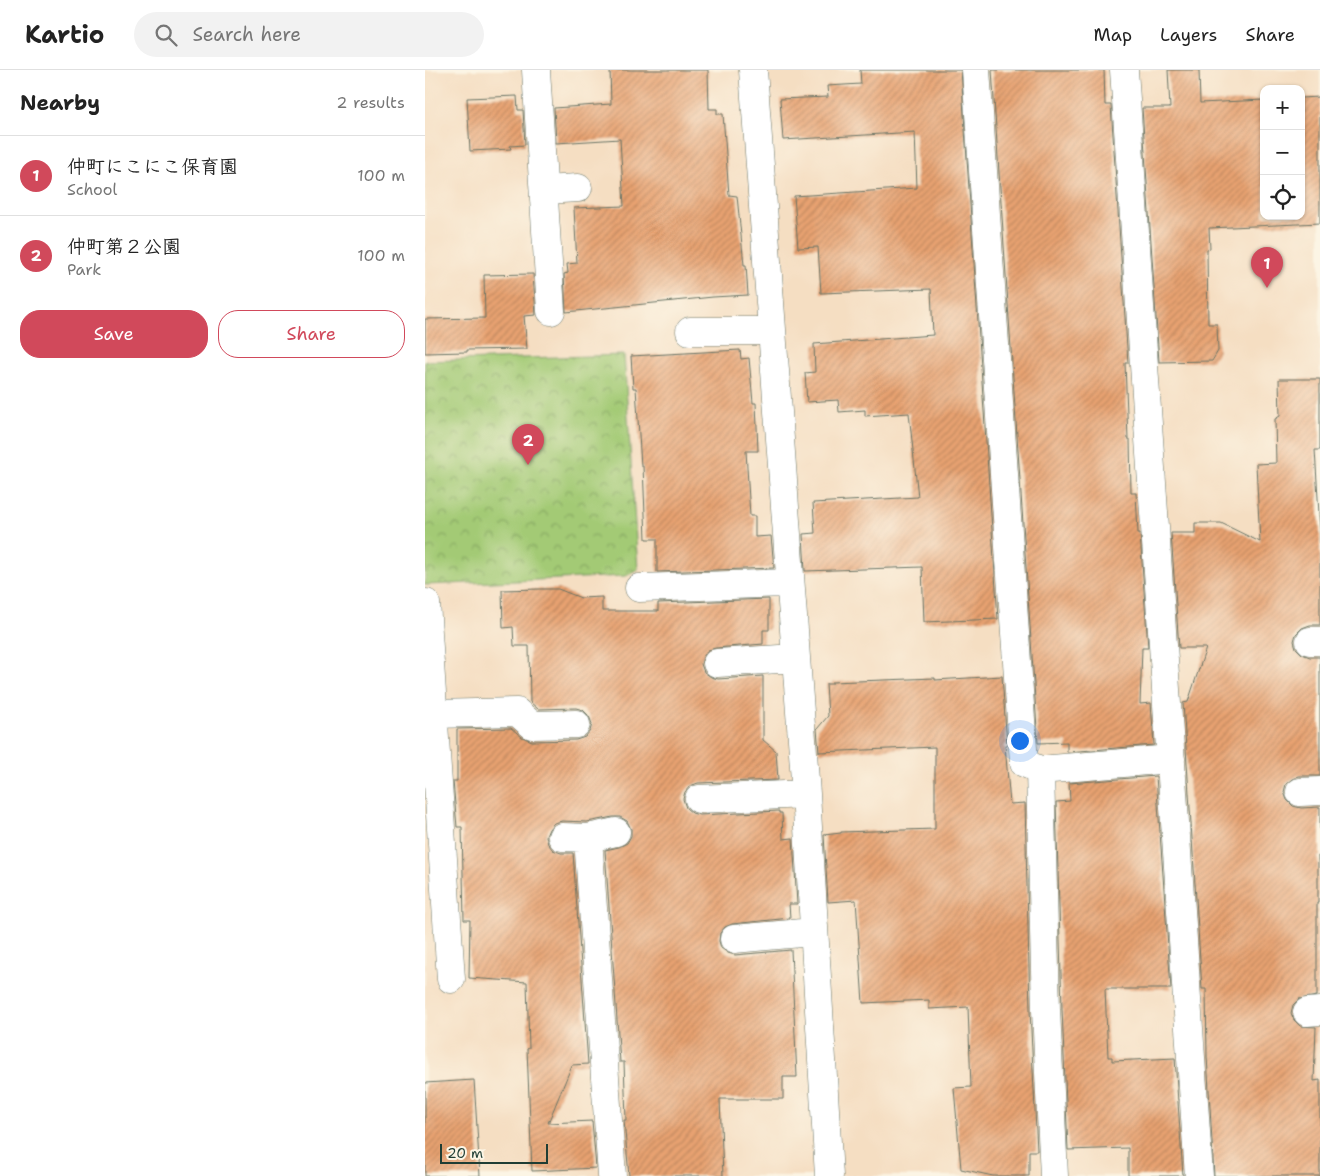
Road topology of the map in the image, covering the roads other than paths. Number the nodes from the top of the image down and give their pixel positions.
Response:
1 (536, 70) edge
2 (753, 70) edge
3 (976, 70) edge
4 (1124, 70) edge
5 (578, 188) dead end
6 (544, 190) junction
7 (551, 311) dead end
8 (690, 331) dead end
9 (771, 331) junction
10 (789, 583) junction
11 (639, 588) dead end
12 (425, 603) edge
13 (795, 658) junction
14 (717, 663) dead end
15 (435, 714) junction
16 (576, 724) dead end
17 (1171, 759) junction
18 (1040, 770) junction
19 (806, 794) junction
20 (699, 799) dead end
21 (616, 832) dead end
22 (562, 837) dead end
23 (588, 838) junction
24 (813, 932) junction
25 (734, 939) dead end
26 (451, 979) dead end
27 (612, 1176) edge
28 (829, 1176) edge
29 (1054, 1176) edge
30 (1199, 1176) edge

1 - 6 street
2 - 9 street
3 - 18 street
4 - 17 street
5 - 6 street
6 - 7 street
8 - 9 street
9 - 10 street
10 - 11 street
10 - 13 street
12 - 15 street
13 - 14 street
13 - 19 street
15 - 16 street
15 - 26 street
17 - 18 street
17 - 30 street
18 - 29 street
19 - 20 street
19 - 24 street
21 - 23 street
22 - 23 street
23 - 27 street
24 - 25 street
24 - 28 street

